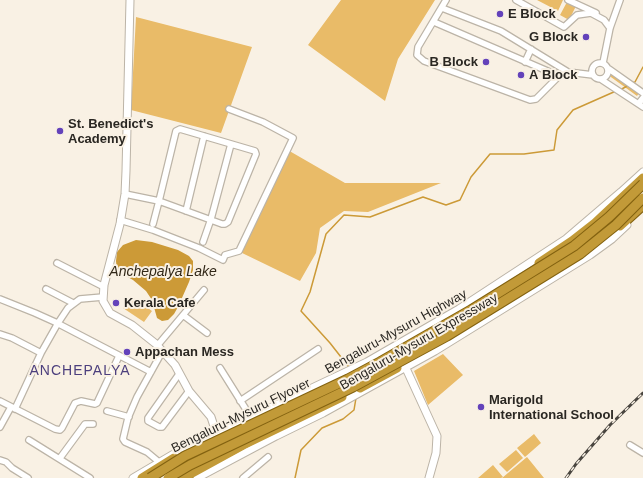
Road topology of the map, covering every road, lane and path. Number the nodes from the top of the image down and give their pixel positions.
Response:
1 (130, 0) edge
2 (446, 0) edge
3 (516, 0) edge
4 (568, 0) edge
5 (620, 0) edge
6 (442, 8) junction
7 (604, 20) junction
8 (434, 22) junction
9 (610, 28) junction
10 (531, 50) junction
11 (526, 62) junction
12 (603, 64) junction
13 (609, 69) junction
14 (568, 72) junction
15 (593, 75) junction
16 (559, 76) junction
17 (602, 80) junction
18 (641, 92) edge
19 (643, 98) edge
20 (641, 105) edge
21 (229, 109) dead end
22 (204, 136) junction
23 (231, 144) junction
24 (643, 172) edge
25 (643, 178) edge
26 (643, 184) edge
27 (125, 194) junction
28 (643, 198) edge
29 (159, 201) junction
30 (643, 205) edge
31 (643, 210) edge
32 (186, 211) junction
33 (211, 219) junction
34 (120, 220) junction
35 (153, 224) dead end
36 (582, 233) junction
37 (203, 242) dead end
38 (593, 248) junction
39 (57, 262) dead end
40 (104, 287) junction
41 (46, 289) dead end
42 (204, 290) dead end
43 (103, 297) junction
44 (0, 300) edge
45 (73, 303) junction
46 (183, 315) junction
47 (58, 323) junction
48 (207, 333) dead end
49 (0, 334) edge
50 (160, 349) junction
51 (318, 349) dead end
52 (41, 353) junction
53 (119, 356) junction
54 (368, 363) junction
55 (405, 366) junction
56 (220, 368) dead end
57 (151, 372) junction
58 (179, 374) junction
59 (189, 391) junction
60 (0, 401) edge
61 (240, 401) junction
62 (13, 408) junction
63 (107, 412) dead end
64 (129, 418) junction
65 (252, 418) junction
66 (93, 424) dead end
67 (0, 427) edge
68 (216, 435) junction
69 (30, 440) dead end
70 (630, 445) dead end
71 (643, 454) edge
72 (268, 457) dead end
73 (60, 458) junction
74 (225, 459) junction
75 (0, 460) edge
76 (159, 462) junction
77 (207, 476) edge
78 (28, 478) edge
79 (90, 478) edge
80 (133, 478) edge
81 (142, 478) edge
82 (150, 478) edge
83 (168, 478) edge
84 (183, 478) edge
85 (197, 478) edge
86 (244, 478) edge
87 (429, 478) edge

1 - 27 street
2 - 6 street
3 - 7 street
4 - 7 street
5 - 9 street
6 - 8 street
6 - 10 street
7 - 9 street
8 - 11 street
8 - 16 street
9 - 12 street
10 - 11 street
10 - 14 street
11 - 16 street
12 - 13 street
12 - 15 street
13 - 17 street
13 - 18 street
14 - 15 street
14 - 16 street
15 - 17 street
17 - 20 street
19 - 20 street
21 - 34 street
22 - 23 street
22 - 29 street
22 - 32 street
23 - 33 street
23 - 33 street
24 - 54 street
25 - 36 highway, Bengaluru-Mysuru Highway
26 - 82 highway, Bengaluru-Mysuru Flyover, bridge
27 - 29 street
27 - 34 street
28 - 83 highway, Bengaluru-Mysuru Expressway, bridge
29 - 32 street
29 - 35 street
30 - 38 highway, Bengaluru-Mysuru Expressway
31 - 55 street, Bengaluru-Mysuru Expressway
32 - 33 street
33 - 37 street
34 - 40 street
36 - 38 highway
36 - 54 highway, Bengaluru-Mysuru Highway
38 - 55 highway, Bengaluru-Mysuru Expressway
39 - 40 street
40 - 43 street
41 - 45 street
42 - 46 street
43 - 45 street
43 - 50 street
44 - 47 street
45 - 47 street
46 - 48 street
46 - 50 street
47 - 52 street
47 - 53 street
49 - 52 street
50 - 57 street
50 - 58 street
51 - 61 street
52 - 62 street
53 - 57 street
53 - 62 street
54 - 65 highway, Bengaluru-Mysuru Highway, bridge
55 - 74 highway, Bengaluru-Mysuru Expressway
55 - 87 street
56 - 61 street
57 - 64 street
58 - 59 street
58 - 59 street
59 - 68 street
60 - 62 street
61 - 65 street
62 - 67 street
63 - 64 street
64 - 76 street
65 - 68 highway, Bengaluru-Mysuru Highway
66 - 73 street
68 - 74 street
68 - 76 street
68 - 81 highway, Bengaluru-Mysuru Highway
69 - 73 street
70 - 71 street
72 - 86 street
73 - 79 street
74 - 77 street, Bengaluru-Mysuru Expressway
74 - 84 highway, Bengaluru-Mysuru Expressway
75 - 78 street
76 - 80 street
77 - 85 street, Bengaluru-Mysuru Expressway

